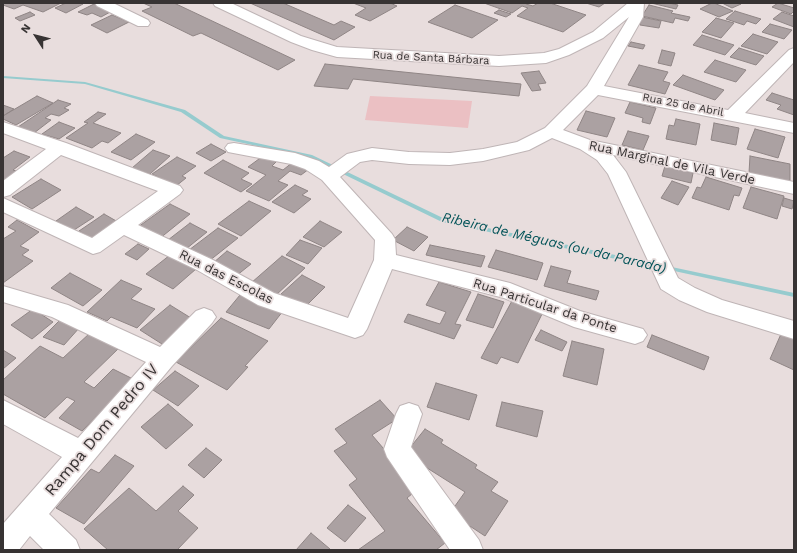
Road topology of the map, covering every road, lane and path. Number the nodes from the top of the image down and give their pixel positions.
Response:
1 (102, 3) edge
2 (220, 3) edge
3 (637, 4) edge
4 (143, 23) dead end
5 (794, 53) edge
6 (594, 89) junction
7 (733, 115) junction
8 (3, 127) edge
9 (794, 128) edge
10 (551, 132) junction
11 (586, 145) junction
12 (60, 148) junction
13 (234, 148) dead end
14 (335, 172) junction
15 (794, 188) edge
16 (3, 191) edge
17 (3, 204) edge
18 (122, 226) junction
19 (384, 260) junction
20 (3, 294) edge
21 (204, 317) dead end
22 (794, 330) edge
23 (635, 335) dead end
24 (163, 359) junction
25 (3, 411) edge
26 (409, 414) dead end
27 (82, 454) junction
28 (29, 515) junction
29 (3, 546) edge
30 (66, 550) edge
31 (468, 550) edge

1 - 4 street
2 - 3 street, Rua de Santa Bárbara
3 - 6 street
5 - 7 street, Rua 25 de Abril
6 - 7 street, Rua 25 de Abril
6 - 10 street
7 - 9 street
8 - 12 street
10 - 11 street, Rua Marginal de Vila Verde
10 - 14 street
11 - 15 street, Rua Marginal de Vila Verde
11 - 22 street
12 - 16 street
12 - 18 street
13 - 14 street
14 - 19 street
17 - 18 street
18 - 19 street, Rua das Escolas
19 - 23 street, Rua Particular da Ponte
20 - 24 street
21 - 24 street, Rampa Dom Pedro IV
24 - 27 street, Rampa Dom Pedro IV
25 - 27 street
26 - 31 street
27 - 28 street, Rampa Dom Pedro IV
28 - 29 street, Rampa Dom Pedro IV
28 - 30 street

